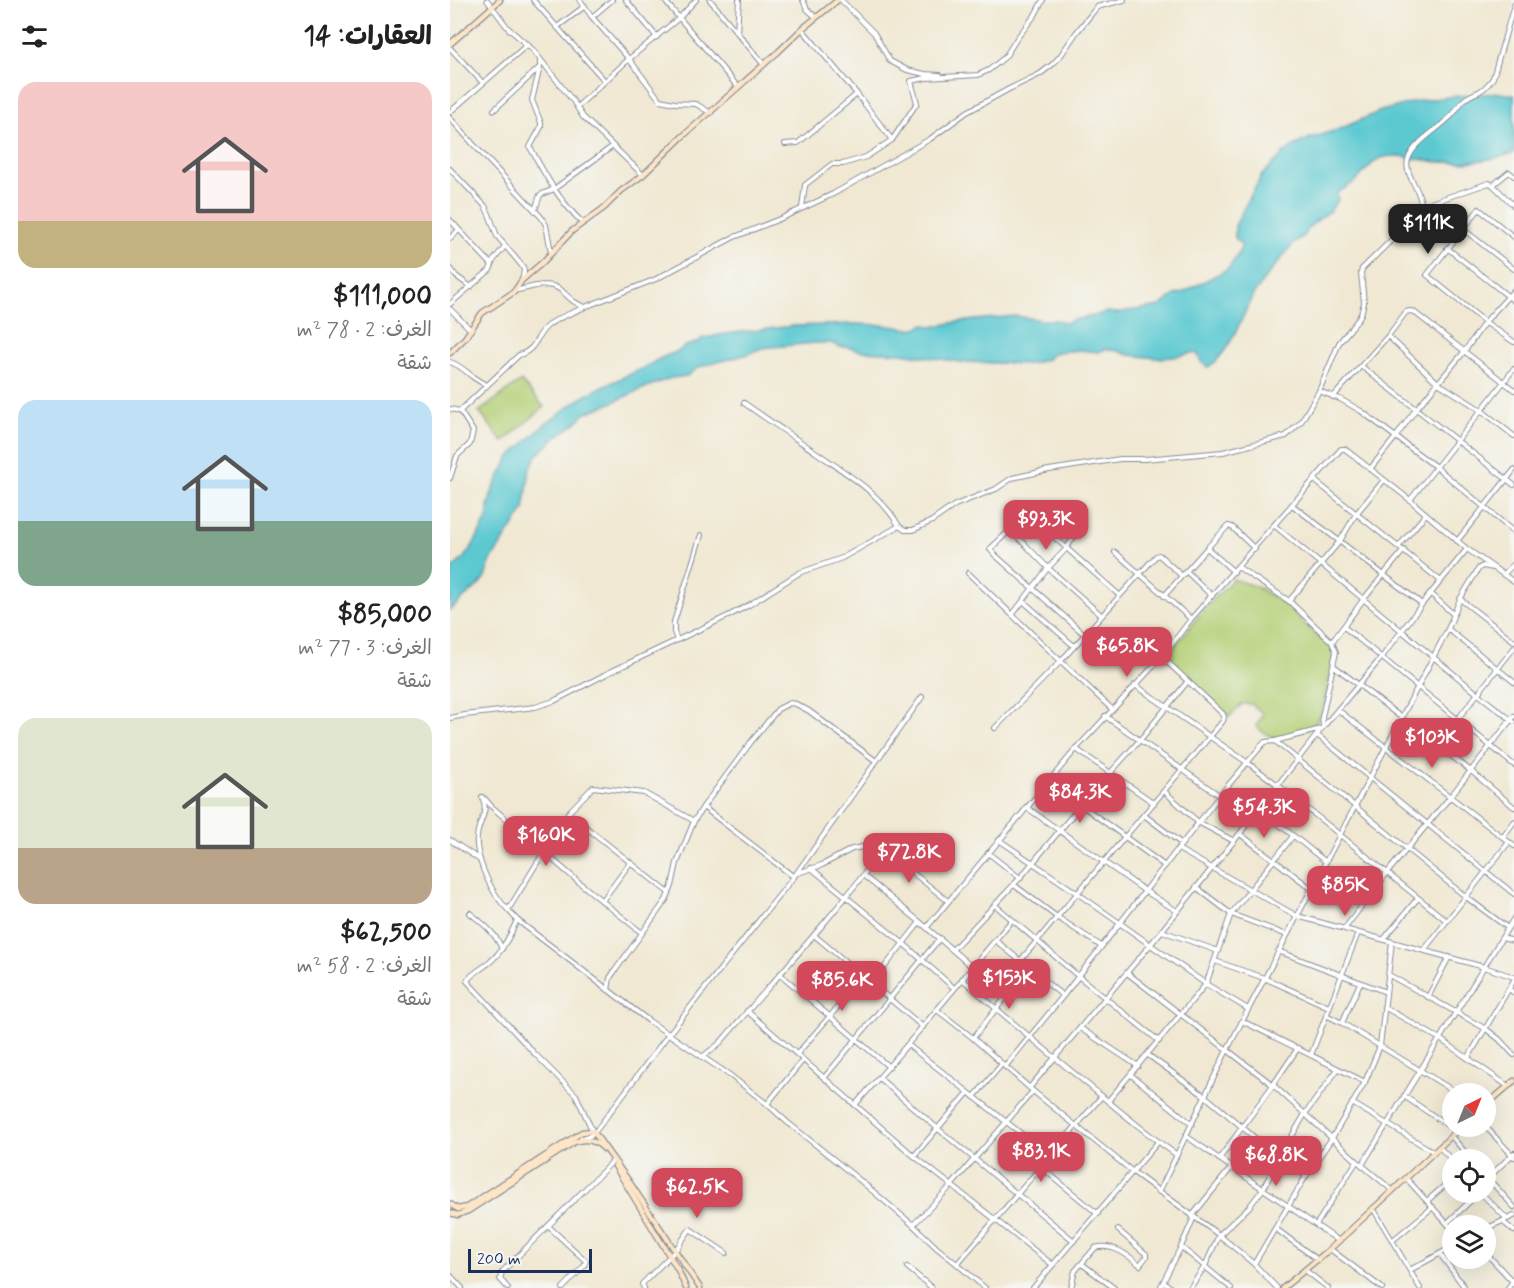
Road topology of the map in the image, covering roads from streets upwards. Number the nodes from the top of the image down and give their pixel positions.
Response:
1 (487, 0) edge
2 (500, 0) edge
3 (533, 0) edge
4 (580, 0) edge
5 (612, 0) edge
6 (626, 0) edge
7 (664, 0) edge
8 (696, 0) edge
9 (710, 0) edge
10 (739, 0) edge
11 (803, 0) edge
12 (840, 0) edge
13 (1043, 0) edge
14 (1124, 0) edge
15 (1514, 5) edge
16 (493, 6) junction
17 (585, 6) junction
18 (592, 17) junction
19 (816, 17) junction
20 (679, 18) junction
21 (557, 27) junction
22 (802, 29) junction
23 (738, 33) junction
24 (657, 37) junction
25 (528, 44) junction
26 (450, 46) edge
27 (540, 59) junction
28 (629, 59) junction
29 (764, 65) junction
30 (540, 67) junction
31 (955, 76) junction
32 (605, 81) junction
33 (483, 83) junction
34 (738, 87) junction
35 (858, 94) junction
36 (577, 107) junction
37 (494, 110) dead end
38 (450, 112) edge
39 (711, 113) junction
40 (450, 117) edge
41 (892, 140) junction
42 (785, 144) dead end
43 (613, 146) junction
44 (450, 169) edge
45 (643, 175) junction
46 (1514, 176) edge
47 (1493, 184) junction
48 (554, 189) junction
49 (1422, 206) junction
50 (1514, 206) edge
51 (802, 208) junction
52 (535, 210) junction
53 (450, 220) edge
54 (583, 223) junction
55 (1463, 229) junction
56 (459, 230) junction
57 (1514, 237) edge
58 (450, 238) edge
59 (505, 246) junction
60 (1447, 248) junction
61 (551, 252) junction
62 (492, 265) junction
63 (450, 268) edge
64 (1514, 269) edge
65 (522, 280) junction
66 (471, 286) junction
67 (1514, 290) edge
68 (514, 291) junction
69 (1508, 297) junction
70 (1514, 301) edge
71 (450, 304) edge
72 (585, 307) junction
73 (450, 309) edge
74 (1485, 322) junction
75 (471, 330) junction
76 (1388, 336) junction
77 (1514, 342) edge
78 (1464, 352) junction
79 (450, 353) edge
80 (450, 362) edge
81 (1361, 366) junction
82 (1514, 369) edge
83 (1504, 382) junction
84 (1438, 383) junction
85 (487, 385) junction
86 (1514, 390) edge
87 (1319, 391) junction
88 (1333, 397) junction
89 (744, 404) dead end
90 (450, 409) edge
91 (1416, 409) junction
92 (1480, 410) junction
93 (460, 411) junction
94 (1514, 436) edge
95 (1395, 438) junction
96 (1457, 440) junction
97 (1436, 467) junction
98 (1370, 469) junction
99 (1514, 470) edge
100 (450, 478) edge
101 (1314, 480) junction
102 (1384, 480) junction
103 (1507, 480) junction
104 (1514, 485) edge
105 (1410, 500) junction
106 (1292, 505) junction
107 (1484, 508) junction
108 (1356, 514) junction
109 (1426, 514) junction
110 (1035, 520) dead end
111 (899, 526) junction
112 (1275, 526) junction
113 (1079, 528) dead end
114 (1514, 532) edge
115 (701, 535) dead end
116 (1340, 541) junction
117 (1457, 541) junction
118 (1399, 546) junction
119 (1207, 548) junction
120 (1066, 549) junction
121 (1255, 549) junction
122 (1467, 549) junction
123 (1404, 550) junction
124 (1115, 552) dead end
125 (1320, 563) junction
126 (1514, 564) edge
127 (1238, 567) junction
128 (1048, 568) junction
129 (1497, 569) junction
130 (1186, 571) junction
131 (1234, 572) junction
132 (968, 573) dead end
133 (1139, 573) junction
134 (1384, 574) junction
135 (1504, 574) junction
136 (1182, 576) junction
137 (1441, 581) junction
138 (1514, 582) edge
139 (1032, 588) junction
140 (1431, 593) junction
141 (1119, 595) junction
142 (1164, 596) junction
143 (1212, 596) junction
144 (1460, 598) junction
145 (1363, 600) junction
146 (1023, 601) junction
147 (1289, 601) junction
148 (1422, 604) junction
149 (1013, 614) junction
150 (1453, 614) junction
151 (1101, 615) junction
152 (1191, 619) junction
153 (1344, 627) junction
154 (1448, 629) junction
155 (1402, 631) junction
156 (1084, 634) junction
157 (677, 640) junction
158 (1514, 641) edge
159 (1332, 642) junction
160 (1074, 646) junction
161 (1514, 648) edge
162 (1162, 657) junction
163 (1382, 657) junction
164 (1433, 657) junction
165 (1060, 662) junction
166 (1334, 666) junction
167 (1497, 669) junction
168 (1188, 681) junction
169 (1514, 682) edge
170 (1135, 685) junction
171 (1358, 685) junction
172 (1418, 687) junction
173 (1478, 694) junction
174 (922, 697) dead end
175 (1166, 708) junction
176 (1112, 709) junction
177 (1338, 710) junction
178 (1105, 716) junction
179 (450, 718) edge
180 (1402, 718) junction
181 (1513, 719) edge
182 (1457, 720) junction
183 (995, 728) dead end
184 (1322, 728) junction
185 (1317, 735) junction
186 (1209, 737) junction
187 (1140, 740) junction
188 (1275, 741) junction
189 (1437, 745) junction
190 (1490, 746) junction
191 (1386, 747) junction
192 (1076, 749) junction
193 (876, 761) junction
194 (1298, 761) junction
195 (1248, 762) junction
196 (1514, 765) edge
197 (1183, 769) junction
198 (1471, 771) junction
199 (1110, 773) junction
200 (1370, 777) junction
201 (1048, 781) junction
202 (1278, 785) junction
203 (1164, 791) junction
204 (1220, 795) junction
205 (1450, 797) junction
206 (1154, 803) junction
207 (1081, 805) junction
208 (703, 807) junction
209 (1026, 807) junction
210 (1354, 807) junction
211 (1514, 807) edge
212 (1260, 809) junction
213 (568, 813) junction
214 (1144, 815) junction
215 (1252, 818) junction
216 (694, 821) junction
217 (1198, 822) junction
218 (1514, 822) edge
219 (1428, 824) junction
220 (1060, 831) junction
221 (1240, 834) junction
222 (1340, 835) junction
223 (1293, 836) junction
224 (1126, 837) junction
225 (1503, 837) junction
226 (450, 840) edge
227 (999, 840) junction
228 (1234, 841) junction
229 (1509, 842) junction
230 (1182, 844) junction
231 (1514, 846) edge
232 (883, 849) junction
233 (1178, 849) junction
234 (1408, 849) junction
235 (544, 850) junction
236 (988, 853) junction
237 (481, 861) junction
238 (1274, 861) junction
239 (1104, 862) junction
240 (630, 863) junction
241 (1033, 863) junction
242 (1325, 864) junction
243 (1165, 866) junction
244 (811, 868) junction
245 (1211, 869) junction
246 (1486, 872) junction
247 (1387, 873) junction
248 (795, 875) junction
249 (864, 876) junction
250 (1020, 879) junction
251 (1014, 885) junction
252 (1196, 887) junction
253 (1312, 889) junction
254 (1250, 890) junction
255 (1145, 891) junction
256 (669, 893) junction
257 (1077, 893) junction
258 (1514, 894) edge
259 (846, 897) junction
260 (1466, 897) junction
261 (1418, 898) junction
262 (1366, 900) junction
263 (602, 901) junction
264 (948, 901) junction
265 (994, 905) junction
266 (508, 910) junction
267 (1177, 912) junction
268 (470, 913) dead end
269 (1231, 914) junction
270 (1297, 916) junction
271 (1057, 917) junction
272 (1514, 918) edge
273 (517, 920) junction
274 (1012, 920) junction
275 (1447, 921) junction
276 (921, 922) junction
277 (1120, 923) junction
278 (927, 927) junction
279 (1345, 928) junction
280 (1508, 928) junction
281 (1162, 931) junction
282 (642, 933) junction
283 (1358, 933) junction
284 (814, 935) junction
285 (1287, 935) junction
286 (940, 938) junction
287 (1502, 938) junction
288 (1383, 939) junction
289 (995, 940) junction
290 (1037, 940) junction
291 (1514, 941) edge
292 (1392, 942) junction
293 (904, 944) junction
294 (1151, 944) junction
295 (1101, 946) junction
296 (502, 949) junction
297 (953, 949) junction
298 (1424, 950) junction
299 (1218, 951) junction
300 (1278, 951) junction
301 (1449, 957) junction
302 (923, 960) junction
303 (1020, 961) junction
304 (1215, 961) junction
305 (972, 967) junction
306 (1484, 967) junction
307 (1029, 968) junction
308 (1127, 973) junction
309 (780, 974) junction
310 (1341, 975) junction
311 (1388, 975) junction
312 (1078, 976) junction
313 (864, 977) junction
314 (1264, 978) junction
315 (1514, 978) edge
316 (962, 979) junction
317 (872, 983) junction
318 (1360, 983) junction
319 (1206, 984) junction
320 (954, 988) junction
321 (1509, 989) junction
322 (608, 990) junction
323 (1386, 992) junction
324 (1514, 993) edge
325 (1063, 996) junction
326 (1428, 997) junction
327 (1104, 998) junction
328 (890, 999) junction
329 (1384, 1007) junction
330 (1329, 1008) junction
331 (996, 1009) junction
332 (1248, 1009) junction
333 (937, 1010) junction
334 (747, 1011) junction
335 (1456, 1012) junction
336 (1181, 1015) junction
337 (831, 1016) junction
338 (1326, 1016) junction
339 (1242, 1021) junction
340 (1342, 1023) junction
341 (923, 1027) junction
342 (1080, 1028) junction
343 (1486, 1029) junction
344 (668, 1035) junction
345 (1030, 1036) junction
346 (973, 1038) junction
347 (856, 1039) junction
348 (1440, 1039) junction
349 (1159, 1041) junction
350 (908, 1045) junction
351 (1380, 1046) junction
352 (1298, 1048) junction
353 (1227, 1050) junction
354 (796, 1054) junction
355 (1148, 1054) junction
356 (1311, 1055) junction
357 (1514, 1055) edge
358 (702, 1056) junction
359 (1055, 1058) junction
360 (1468, 1058) junction
361 (803, 1060) junction
362 (1003, 1065) junction
363 (1138, 1066) junction
364 (889, 1067) junction
365 (1338, 1069) junction
366 (1421, 1070) junction
367 (1131, 1074) junction
368 (824, 1077) junction
369 (879, 1078) junction
370 (1365, 1082) junction
371 (1514, 1082) edge
372 (1442, 1083) edge
373 (1273, 1086) junction
374 (1508, 1086) junction
375 (1031, 1089) junction
376 (968, 1092) junction
377 (1102, 1096) junction
378 (1205, 1096) junction
379 (1404, 1096) junction
380 (1496, 1096) edge
381 (974, 1097) junction
382 (1108, 1101) junction
383 (1352, 1103) junction
384 (767, 1104) junction
385 (855, 1105) junction
386 (1305, 1114) junction
387 (1006, 1122) junction
388 (1442, 1122) edge
389 (1192, 1124) junction
390 (1388, 1124) junction
391 (1076, 1126) junction
392 (937, 1128) junction
393 (1242, 1128) junction
394 (593, 1131) junction
395 (1186, 1136) junction
396 (1450, 1137) edge
397 (1452, 1137) edge
398 (1496, 1137) edge
399 (1332, 1138) junction
400 (579, 1140) junction
401 (1158, 1142) junction
402 (1439, 1147) junction
403 (1462, 1149) edge
404 (1442, 1150) edge
405 (1434, 1152) junction
406 (1177, 1155) junction
407 (1513, 1155) edge
408 (914, 1156) junction
409 (1050, 1156) junction
410 (1279, 1158) junction
411 (975, 1159) junction
412 (1219, 1159) junction
413 (613, 1161) junction
414 (1357, 1161) junction
415 (1362, 1165) junction
416 (1041, 1167) junction
417 (1231, 1168) junction
418 (1496, 1168) edge
419 (1133, 1172) junction
420 (518, 1176) junction
421 (1306, 1176) junction
422 (1406, 1178) junction
423 (951, 1186) junction
424 (1496, 1187) edge
425 (1442, 1188) edge
426 (1263, 1189) junction
427 (1392, 1190) junction
428 (1159, 1192) junction
429 (1017, 1193) junction
430 (1427, 1202) junction
431 (1468, 1203) edge
432 (1490, 1203) edge
433 (450, 1204) edge
434 (641, 1204) junction
435 (1288, 1206) junction
436 (1433, 1207) junction
437 (1514, 1207) edge
438 (456, 1208) junction
439 (1373, 1208) junction
440 (451, 1214) edge
441 (1098, 1214) junction
442 (1456, 1215) edge
443 (1514, 1215) edge
444 (1193, 1216) junction
445 (1442, 1217) edge
446 (1505, 1220) junction
447 (995, 1221) junction
448 (1496, 1224) edge
449 (913, 1225) junction
450 (1316, 1225) junction
451 (548, 1226) junction
452 (1276, 1229) junction
453 (1118, 1230) dead end
454 (1514, 1231) edge
455 (1219, 1235) junction
456 (1393, 1240) junction
457 (1074, 1241) junction
458 (1339, 1241) junction
459 (1181, 1247) junction
460 (1330, 1249) junction
461 (675, 1251) junction
462 (726, 1253) dead end
463 (1440, 1254) joint
464 (669, 1256) junction
465 (1318, 1260) junction
466 (1496, 1263) edge
467 (957, 1264) junction
468 (1082, 1264) junction
469 (1254, 1264) junction
470 (1053, 1265) junction
471 (1205, 1266) junction
472 (907, 1267) dead end
473 (1305, 1270) junction
474 (1410, 1270) junction
475 (450, 1275) edge
476 (1164, 1282) junction
477 (1514, 1282) edge
478 (462, 1288) edge
479 (508, 1288) edge
480 (563, 1288) edge
481 (644, 1288) edge
482 (687, 1288) edge
483 (700, 1288) edge
484 (932, 1288) edge
485 (985, 1288) edge
486 (1033, 1288) edge
487 (1071, 1288) edge
488 (1114, 1288) edge
489 (1160, 1288) edge
490 (1171, 1288) edge
491 (1190, 1288) edge
492 (1231, 1288) edge
493 (1277, 1288) edge
494 (1282, 1288) edge
495 (1328, 1288) edge
496 (1382, 1288) edge
497 (1420, 1288) edge
498 (1465, 1288) edge
499 (1508, 1288) edge

1 - 16 street
2 - 16 street
3 - 21 street
4 - 17 street
5 - 18 street
6 - 24 street
7 - 20 street
8 - 20 street
9 - 23 street
10 - 23 street
11 - 19 street
12 - 19 street
12 - 31 street
13 - 31 street
14 - 51 street
15 - 49 street
16 - 25 street
16 - 26 street
17 - 18 street
17 - 21 street
18 - 28 street
19 - 22 street
20 - 24 street
20 - 34 street
21 - 32 street
22 - 29 street
22 - 35 street
23 - 29 street
24 - 28 street
25 - 27 street
25 - 33 street
26 - 33 street
27 - 30 street
27 - 36 street
28 - 32 street
28 - 39 street
29 - 34 street
30 - 37 street
30 - 48 street
31 - 41 street
32 - 36 street
33 - 38 street
34 - 39 street
35 - 41 street
35 - 42 street
36 - 43 street
39 - 45 street
40 - 52 street
41 - 51 street
43 - 45 street
43 - 48 street
44 - 59 street
45 - 54 street
46 - 47 street
47 - 49 street
47 - 50 street
48 - 52 street
48 - 54 street
49 - 87 street
51 - 72 street
52 - 61 street
53 - 56 street
54 - 61 street
55 - 57 street
55 - 60 street
55 - 64 street
56 - 58 street
56 - 62 street
59 - 62 street
59 - 65 street
60 - 69 street
60 - 74 street
61 - 65 street
62 - 66 street
63 - 66 street
65 - 68 street
66 - 71 street
67 - 69 street
68 - 72 street
68 - 75 street
69 - 70 street
69 - 74 street
72 - 85 street
73 - 75 street
74 - 77 street
74 - 78 street
75 - 79 street
76 - 78 street
76 - 81 street
76 - 84 street
78 - 83 street
78 - 84 street
80 - 85 street
81 - 88 street
81 - 91 street
82 - 83 street
83 - 86 street
83 - 92 street
84 - 91 street
84 - 92 street
85 - 93 street
87 - 88 street
87 - 111 street
88 - 95 street
89 - 111 street
90 - 93 street
91 - 95 street
91 - 96 street
92 - 94 street
92 - 96 street
93 - 100 street
95 - 97 street
95 - 98 street
96 - 97 street
96 - 103 street
97 - 105 street
97 - 107 street
98 - 101 street
98 - 102 street
99 - 103 street
101 - 106 street
101 - 108 street
102 - 105 street
102 - 108 street
103 - 104 street
103 - 107 street
105 - 109 street
106 - 112 street
106 - 116 street
107 - 114 street
107 - 117 street
108 - 116 street
108 - 118 street
109 - 117 street
109 - 118 street
110 - 120 street
111 - 157 street
112 - 121 street
112 - 125 street
113 - 120 street
115 - 157 street
116 - 125 street
116 - 134 street
117 - 122 street
118 - 123 street
119 - 121 street
119 - 130 street
119 - 131 street
120 - 128 street
120 - 141 street
121 - 127 street
122 - 129 street
122 - 137 street
123 - 134 street
123 - 137 street
124 - 133 street
125 - 145 street
125 - 147 street
126 - 135 street
127 - 131 street
127 - 147 street
128 - 139 street
128 - 139 street
128 - 151 street
129 - 135 street
129 - 144 street
130 - 136 street
130 - 143 street
131 - 143 street
132 - 149 street
133 - 136 street
133 - 141 street
133 - 142 street
134 - 145 street
134 - 148 street
135 - 138 street
136 - 142 street
137 - 140 street
139 - 146 street
139 - 156 street
140 - 148 street
140 - 150 street
141 - 151 street
142 - 152 street
143 - 152 street
144 - 150 street
144 - 158 street
145 - 153 street
145 - 155 street
146 - 149 street
146 - 160 street
147 - 159 street
148 - 155 street
149 - 165 street
150 - 154 street
151 - 156 street
152 - 162 street
153 - 159 street
153 - 163 street
154 - 164 street
154 - 167 street
155 - 163 street
155 - 164 street
156 - 160 street
157 - 179 street
159 - 166 street
160 - 165 street
161 - 167 street
162 - 168 street
162 - 170 street
163 - 171 street
163 - 172 street
164 - 172 street
164 - 173 street
165 - 176 street
165 - 183 street
166 - 171 street
166 - 184 street
167 - 169 street
167 - 173 street
168 - 175 street
168 - 186 street
170 - 175 street
170 - 176 street
171 - 177 street
171 - 180 street
172 - 180 street
172 - 182 street
173 - 181 street
173 - 182 street
174 - 193 street
175 - 186 street
175 - 187 street
176 - 178 street
177 - 184 street
177 - 191 street
178 - 187 street
178 - 192 street
180 - 189 street
180 - 191 street
181 - 190 street
182 - 189 street
182 - 190 street
184 - 185 street
184 - 188 street
185 - 194 street
185 - 200 street
186 - 195 street
186 - 197 street
187 - 197 street
187 - 199 street
188 - 194 street
188 - 195 street
189 - 198 street
190 - 196 street
190 - 198 street
191 - 200 street
191 - 205 street
192 - 199 street
192 - 201 street
193 - 208 street
193 - 248 street
194 - 202 street
194 - 210 street
195 - 202 street
195 - 204 street
197 - 203 street
197 - 204 street
198 - 205 street
198 - 211 street
199 - 206 street
199 - 207 street
200 - 210 street
200 - 219 street
201 - 207 street
201 - 209 street
202 - 212 street
202 - 222 street
203 - 206 street
203 - 217 street
204 - 215 street
204 - 217 street
205 - 219 street
205 - 225 street
206 - 214 street
207 - 220 street
207 - 224 street
208 - 216 street
208 - 248 street
209 - 220 street
209 - 227 street
210 - 222 street
210 - 234 street
212 - 215 street
212 - 223 street
213 - 216 street
213 - 235 street
213 - 240 street
214 - 224 street
214 - 230 street
215 - 221 street
216 - 256 street
217 - 228 street
217 - 230 street
218 - 225 street
219 - 234 street
219 - 246 street
220 - 239 street
220 - 241 street
221 - 228 street
221 - 238 street
222 - 242 street
222 - 247 street
223 - 238 street
223 - 242 street
224 - 239 street
224 - 243 street
225 - 229 street
226 - 237 street
227 - 236 street
227 - 241 street
228 - 245 street
229 - 231 street
229 - 246 street
230 - 233 street
232 - 244 street
232 - 249 street
232 - 264 street
233 - 243 street
233 - 245 street
234 - 247 street
234 - 260 street
235 - 237 street
235 - 263 street
235 - 266 street
236 - 250 street
236 - 264 street
237 - 266 street
238 - 253 street
238 - 254 street
239 - 255 street
239 - 257 street
240 - 256 street
240 - 263 street
241 - 250 street
241 - 257 street
242 - 253 street
242 - 262 street
243 - 255 street
244 - 248 street
244 - 259 street
245 - 252 street
245 - 254 street
246 - 258 street
246 - 260 street
247 - 261 street
247 - 262 street
248 - 344 street
249 - 259 street
249 - 276 street
250 - 251 street
251 - 265 street
251 - 271 street
252 - 267 street
252 - 269 street
253 - 270 street
254 - 269 street
254 - 270 street
255 - 267 street
255 - 277 street
256 - 282 street
257 - 271 street
257 - 277 street
259 - 284 street
259 - 293 street
260 - 275 street
260 - 280 street
261 - 275 street
261 - 288 street
262 - 279 street
263 - 282 street
264 - 278 street
265 - 274 street
265 - 297 street
266 - 273 street
267 - 281 street
268 - 296 street
269 - 285 street
269 - 299 street
270 - 279 street
270 - 285 street
271 - 290 street
271 - 295 street
272 - 280 street
273 - 296 street
273 - 322 street
274 - 289 street
274 - 290 street
275 - 298 street
276 - 278 street
276 - 293 street
277 - 294 street
277 - 295 street
278 - 286 street
279 - 283 street
280 - 287 street
281 - 294 street
281 - 299 street
282 - 322 street
283 - 288 street
283 - 310 street
284 - 309 street
284 - 313 street
285 - 300 street
286 - 297 street
286 - 302 street
287 - 291 street
287 - 306 street
288 - 292 street
289 - 303 street
289 - 305 street
290 - 303 street
290 - 312 street
292 - 298 street
292 - 311 street
293 - 302 street
293 - 317 street
294 - 308 street
294 - 319 street
295 - 312 street
296 - 394 street
297 - 305 street
298 - 301 street
299 - 304 street
300 - 310 street
300 - 314 street
301 - 306 street
301 - 326 street
302 - 320 street
302 - 328 street
303 - 307 street
304 - 314 street
304 - 319 street
305 - 316 street
306 - 315 street
306 - 335 street
307 - 325 street
307 - 331 street
308 - 327 street
308 - 336 street
309 - 334 street
309 - 337 street
310 - 318 street
310 - 330 street
311 - 323 street
311 - 326 street
312 - 325 street
312 - 327 street
313 - 317 street
313 - 337 street
314 - 330 street
314 - 332 street
315 - 321 street
316 - 320 street
316 - 331 street
317 - 328 street
318 - 323 street
318 - 340 street
319 - 332 street
319 - 336 street
320 - 333 street
321 - 324 street
321 - 343 street
322 - 344 street
323 - 329 street
325 - 345 street
326 - 335 street
327 - 342 street
327 - 349 street
328 - 341 street
328 - 347 street
329 - 348 street
329 - 351 street
330 - 338 street
331 - 345 street
331 - 346 street
332 - 339 street
333 - 341 street
333 - 346 street
334 - 354 street
334 - 358 street
335 - 343 street
335 - 348 street
336 - 349 street
336 - 353 street
337 - 347 street
337 - 354 street
338 - 340 street
338 - 356 street
339 - 352 street
339 - 353 street
340 - 351 street
341 - 350 street
342 - 359 street
342 - 363 street
343 - 357 street
343 - 360 street
344 - 358 street
344 - 394 street
345 - 359 street
345 - 362 street
346 - 362 street
347 - 364 street
347 - 368 street
348 - 360 street
348 - 366 street
349 - 355 street
350 - 364 street
350 - 376 street
351 - 366 street
351 - 370 street
352 - 356 street
352 - 373 street
353 - 373 street
353 - 378 street
354 - 361 street
355 - 363 street
355 - 378 street
356 - 365 street
358 - 384 street
359 - 375 street
359 - 377 street
360 - 374 street
361 - 368 street
361 - 384 street
362 - 375 street
362 - 381 street
363 - 367 street
364 - 369 street
365 - 370 street
365 - 386 street
366 - 372 street
366 - 379 street
367 - 382 street
367 - 389 street
368 - 385 street
369 - 385 street
369 - 392 street
370 - 383 street
371 - 374 street
373 - 386 street
373 - 393 street
374 - 380 street
375 - 387 street
375 - 391 street
376 - 381 street
376 - 392 street
377 - 382 street
377 - 391 street
378 - 389 street
378 - 393 street
379 - 388 street
379 - 390 street
381 - 387 street
382 - 401 street
383 - 390 street
383 - 399 street
384 - 449 street
385 - 408 street
386 - 399 street
386 - 410 street
387 - 409 street
387 - 411 street
389 - 395 street
390 - 405 street
390 - 415 street
391 - 409 street
391 - 419 street
392 - 408 street
392 - 411 street
393 - 410 street
393 - 412 street
394 - 400 street
394 - 413 street
394 - 420 street
395 - 406 street
395 - 412 street
396 - 402 street
397 - 403 street
398 - 407 street
399 - 414 street
399 - 421 street
400 - 413 street
400 - 420 street
401 - 406 street
401 - 419 street
402 - 404 street
402 - 405 street
405 - 422 street
406 - 428 street
407 - 418 street
408 - 423 street
409 - 416 street
410 - 421 street
410 - 426 street
411 - 423 street
411 - 429 street
412 - 417 street
413 - 434 street
413 - 451 street
414 - 415 street
414 - 450 street
415 - 427 street
416 - 429 street
416 - 441 street
417 - 426 street
417 - 444 street
419 - 428 street
419 - 441 street
420 - 438 street
420 - 440 street
421 - 435 street
422 - 427 street
422 - 430 street
423 - 447 street
423 - 449 street
424 - 437 street
425 - 430 street
426 - 435 street
426 - 455 street
427 - 439 street
428 - 444 street
429 - 447 street
429 - 457 street
430 - 436 street
431 - 442 street
432 - 446 street
433 - 438 street
434 - 461 street
434 - 464 street
435 - 450 street
435 - 452 street
436 - 445 street
436 - 456 street
438 - 440 street
439 - 456 street
439 - 458 street
441 - 457 street
443 - 446 street
444 - 455 street
444 - 459 street
446 - 448 street
446 - 454 street
447 - 467 street
447 - 470 street
449 - 467 street
450 - 458 street
451 - 479 street
451 - 480 street
452 - 465 street
452 - 469 street
453 - 468 street
455 - 469 street
455 - 471 street
456 - 474 street
457 - 470 street
458 - 460 street
459 - 471 street
459 - 476 street
460 - 465 street
460 - 496 street
461 - 462 street
461 - 464 street
461 - 483 street
463 - 474 street
463 - 498 street
464 - 481 street
464 - 482 street
465 - 473 street
466 - 477 street
467 - 485 street
468 - 487 street
468 - 488 street
469 - 493 street
470 - 486 street
471 - 491 street
471 - 492 street
472 - 484 street
473 - 494 street
473 - 495 street
474 - 497 street
475 - 478 street
476 - 489 street
476 - 490 street
477 - 499 street

